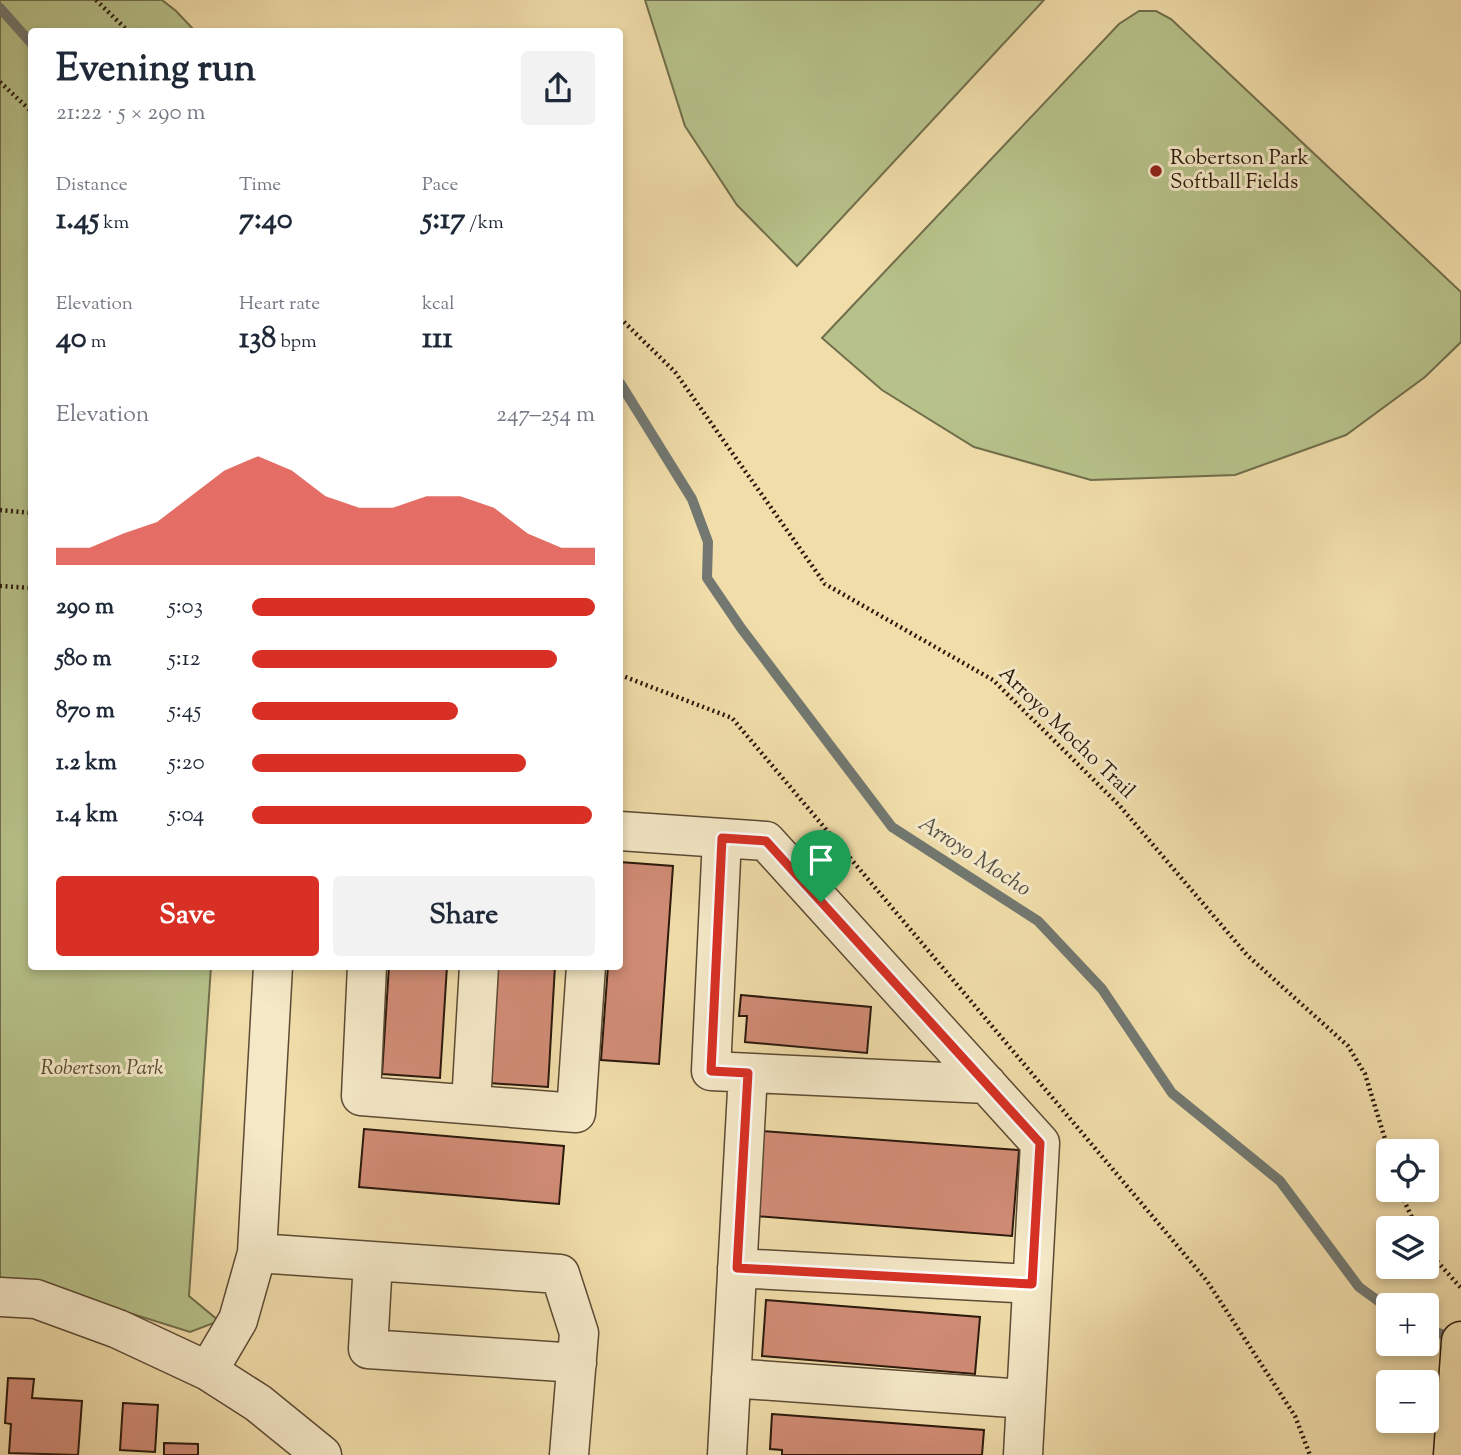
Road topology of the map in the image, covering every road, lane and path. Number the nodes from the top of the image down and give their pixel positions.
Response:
1 (96, 0) edge
2 (124, 28) edge
3 (0, 82) edge
4 (28, 108) edge
5 (623, 321) edge
6 (0, 510) edge
7 (28, 513) edge
8 (0, 586) edge
9 (28, 588) edge
10 (623, 831) edge
11 (722, 838) junction
12 (273, 970) edge
13 (367, 970) edge
14 (479, 970) edge
15 (586, 970) edge
16 (748, 1073) junction
17 (987, 1084) junction
18 (471, 1104) junction
19 (1385, 1139) edge
20 (257, 1253) junction
21 (373, 1261) junction
22 (1439, 1263) edge
23 (737, 1268) junction
24 (1032, 1284) junction
25 (1461, 1288) edge
26 (0, 1297) edge
27 (1461, 1341) edge
28 (577, 1363) junction
29 (208, 1371) junction
30 (731, 1378) junction
31 (1026, 1399) junction
32 (1454, 1446) edge
33 (322, 1455) edge
34 (569, 1455) edge
35 (727, 1455) edge
36 (1023, 1455) edge

1 - 2 path
3 - 4 path
5 - 19 path, Arroyo Mocho Trail
6 - 7 path
8 - 9 path
10 - 11 street
11 - 16 street
11 - 17 street
12 - 20 street
13 - 18 street
14 - 18 street
15 - 18 street
16 - 17 street
16 - 23 street
17 - 24 street
20 - 21 street
20 - 29 street
21 - 28 street
21 - 28 street
22 - 25 path
23 - 24 street
23 - 30 street
24 - 31 street
26 - 29 street
27 - 32 main road
28 - 34 street
29 - 33 street
30 - 31 street
30 - 35 street
31 - 36 street

